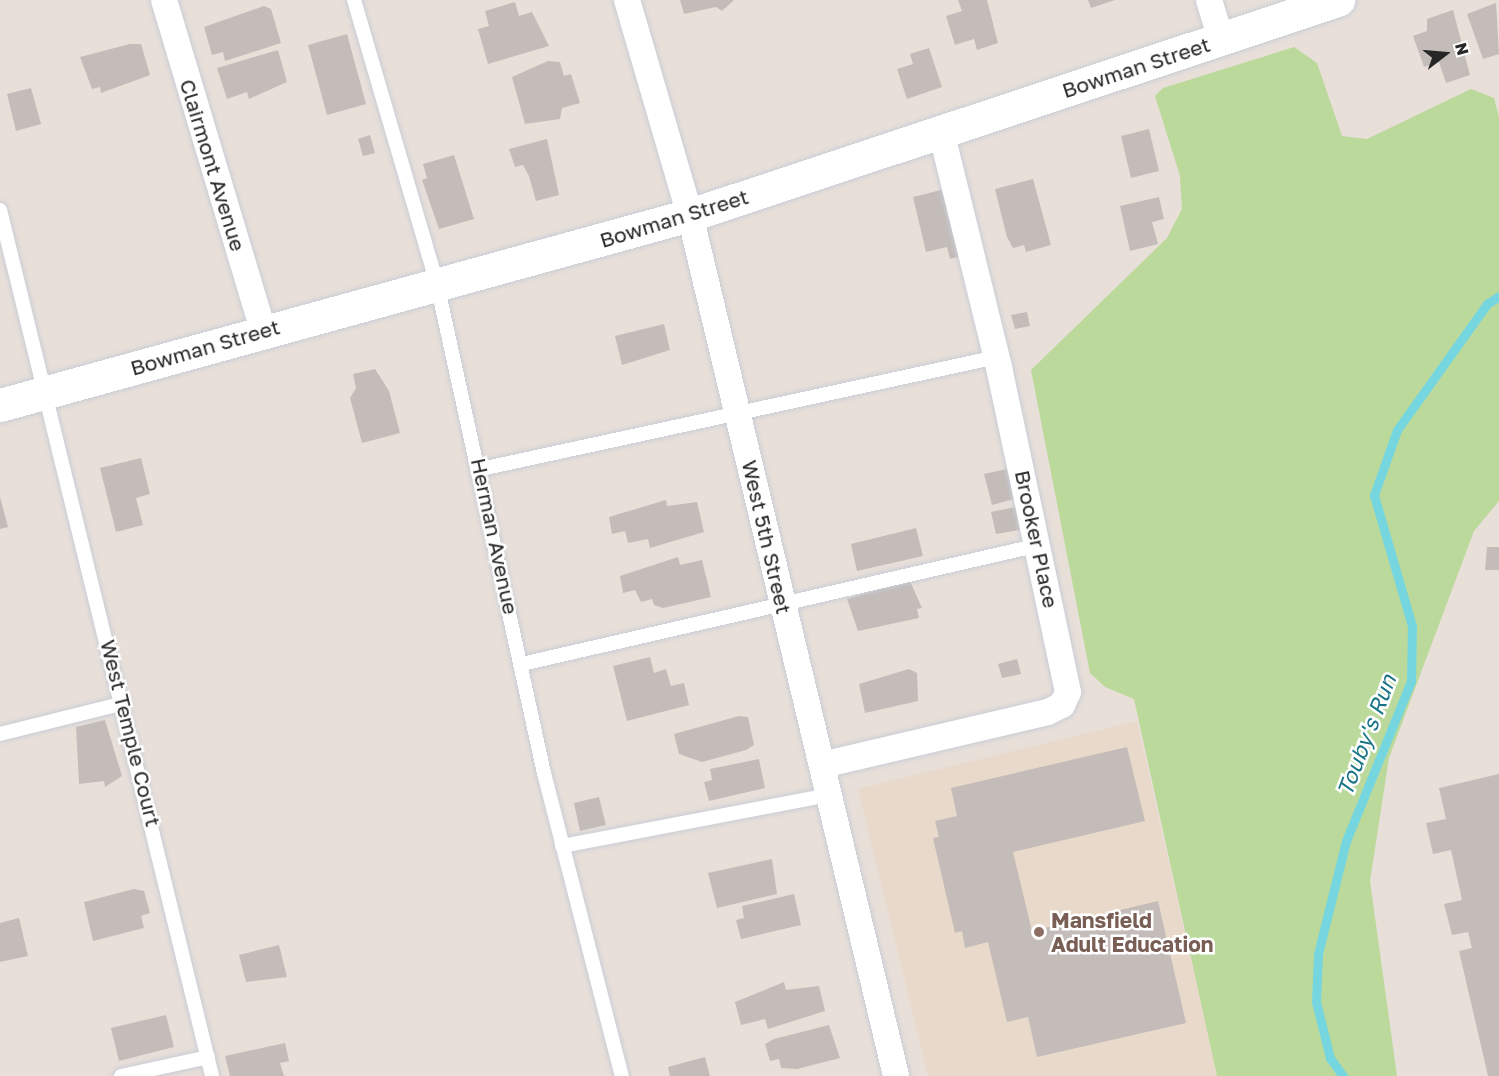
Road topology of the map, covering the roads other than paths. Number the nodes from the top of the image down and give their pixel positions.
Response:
1 (164, 0) edge
2 (354, 0) edge
3 (627, 0) edge
4 (1209, 0) edge
5 (1338, 0) edge
6 (1221, 39) junction
7 (941, 131) junction
8 (0, 210) edge
9 (690, 215) junction
10 (437, 284) junction
11 (263, 331) junction
12 (997, 357) junction
13 (42, 392) junction
14 (0, 405) edge
15 (738, 413) junction
16 (481, 470) junction
17 (1039, 545) junction
18 (783, 601) junction
19 (522, 664) junction
20 (124, 703) junction
21 (0, 734) edge
22 (822, 765) junction
23 (829, 795) junction
24 (562, 846) junction
25 (208, 1057) junction
26 (121, 1076) edge
27 (212, 1076) edge
28 (622, 1076) edge
29 (896, 1076) edge

1 - 11 street, Clairmont Avenue
2 - 10 lane, Herman Avenue
3 - 9 street, West 5th Street
4 - 6 street
5 - 6 street, Bowman Street
6 - 7 street, Bowman Street
7 - 9 street, Bowman Street
7 - 12 street, Brooker Place
8 - 13 lane, West Temple Court
9 - 10 street, Bowman Street
9 - 15 street, West 5th Street
10 - 11 street, Bowman Street
10 - 16 lane, Herman Avenue
11 - 13 street, Bowman Street
12 - 15 lane
12 - 17 street, Brooker Place
13 - 14 street, Bowman Street
13 - 20 lane, West Temple Court
15 - 16 lane
15 - 18 street, West 5th Street
16 - 19 lane, Herman Avenue
17 - 18 lane
17 - 22 street, Brooker Place
18 - 19 lane
18 - 22 street, West 5th Street
19 - 24 lane, Herman Avenue
20 - 21 lane
20 - 25 lane, West Temple Court
22 - 23 street, West 5th Street
23 - 24 lane
23 - 29 street, West 5th Street
24 - 28 lane, Herman Avenue
25 - 26 lane
25 - 27 lane, West Temple Court

